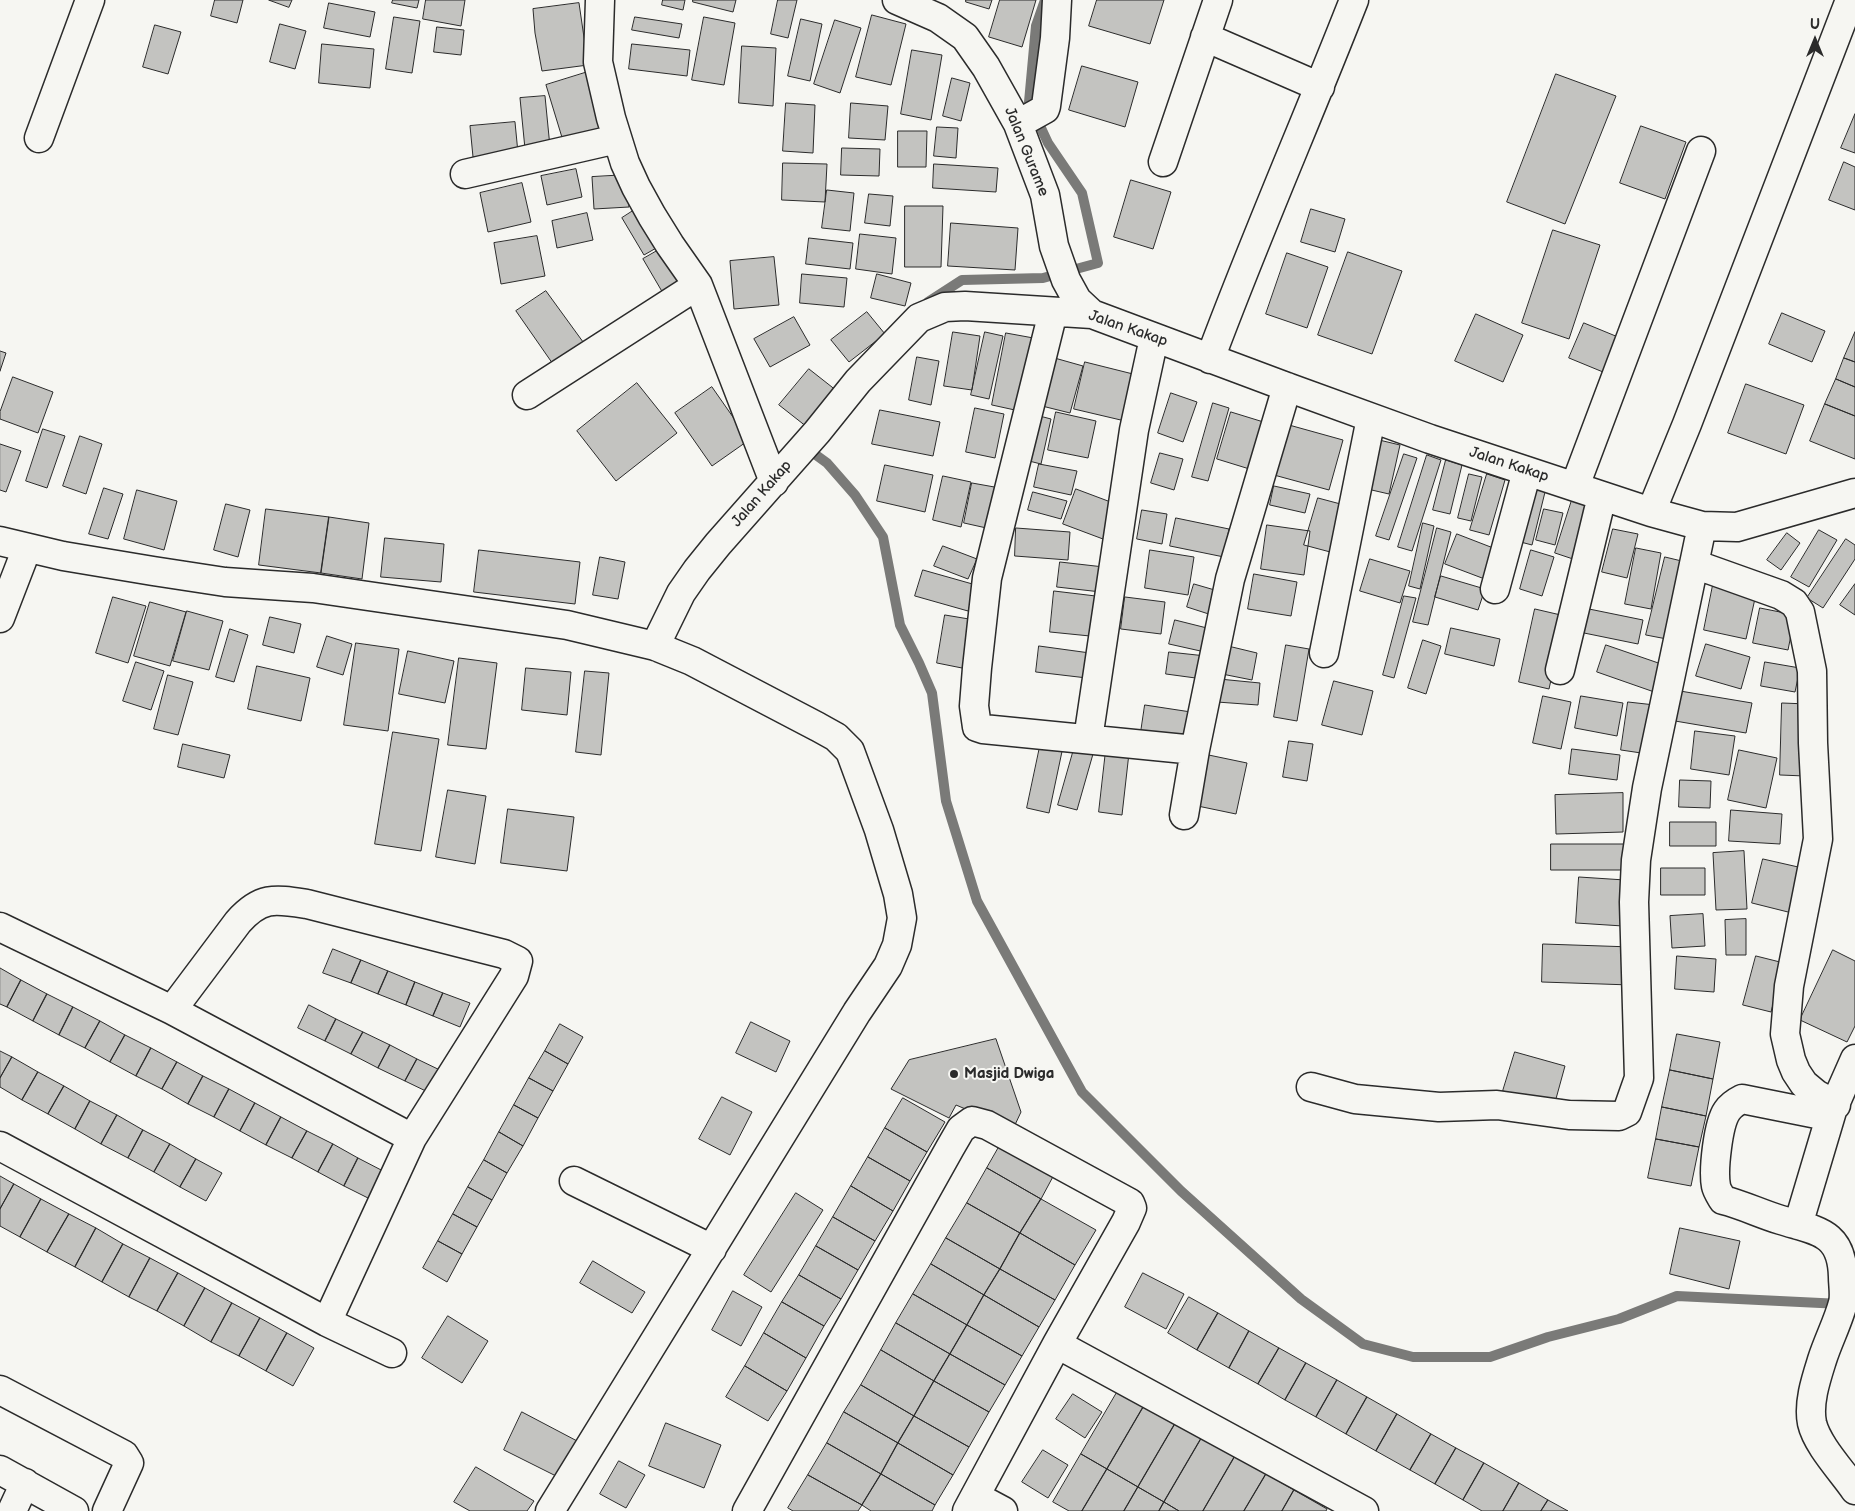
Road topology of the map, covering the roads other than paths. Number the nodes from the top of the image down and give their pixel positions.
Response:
1 (90, 0) edge
2 (600, 0) edge
3 (897, 0) edge
4 (1057, 0) edge
5 (1218, 0) edge
6 (1354, 0) edge
7 (1850, 0) edge
8 (1205, 37) junction
9 (1320, 87) junction
10 (1030, 117) junction
11 (39, 138) dead end
12 (617, 139) junction
13 (1701, 151) dead end
14 (1163, 162) dead end
15 (465, 174) dead end
16 (698, 284) junction
17 (1052, 312) junction
18 (1092, 314) junction
19 (1154, 338) junction
20 (1210, 359) junction
21 (1287, 387) junction
22 (527, 395) dead end
23 (1371, 418) junction
24 (1527, 471) junction
25 (774, 482) junction
26 (1575, 486) junction
27 (1855, 493) edge
28 (1602, 496) junction
29 (1651, 512) junction
30 (1702, 526) junction
31 (0, 541) edge
32 (27, 548) junction
33 (1694, 564) junction
34 (1495, 589) dead end
35 (0, 618) edge
36 (655, 646) junction
37 (1324, 654) dead end
38 (1560, 670) dead end
39 (1088, 740) junction
40 (1196, 750) junction
41 (1184, 815) dead end
42 (0, 927) edge
43 (172, 1010) junction
44 (1855, 1059) edge
45 (1311, 1087) dead end
46 (1834, 1108) junction
47 (412, 1138) junction
48 (0, 1146) edge
49 (574, 1181) dead end
50 (1798, 1225) junction
51 (712, 1248) junction
52 (327, 1322) junction
53 (1057, 1344) junction
54 (392, 1354) dead end
55 (0, 1390) edge
56 (0, 1470) edge
57 (25, 1483) junction
58 (1855, 1490) edge
59 (971, 1503) edge
60 (68, 1510) edge
61 (12, 1511) edge
62 (107, 1511) edge
63 (550, 1511) edge
64 (747, 1511) edge
65 (1003, 1511) edge
66 (1364, 1511) edge

1 - 11 street
2 - 12 street
3 - 10 street, Jalan Gurame
4 - 10 street
5 - 8 street
6 - 9 street
7 - 29 street
8 - 9 street
8 - 14 street
9 - 20 street
10 - 18 street, Jalan Gurame
12 - 15 street
12 - 16 street
13 - 26 street
16 - 22 street
16 - 25 street
17 - 18 street, Jalan Kakap
17 - 25 street, Jalan Kakap
17 - 39 street
18 - 19 street, Jalan Kakap
19 - 20 street, Jalan Kakap
19 - 39 street
20 - 21 street, Jalan Kakap
21 - 23 street, Jalan Kakap
21 - 40 street
23 - 24 street, Jalan Kakap
23 - 37 street
24 - 26 street, Jalan Kakap
24 - 34 street
25 - 36 street, Jalan Kakap
26 - 28 street, Jalan Kakap
27 - 30 street, Jalan Kakap
28 - 29 street, Jalan Kakap
28 - 38 street
29 - 30 street, Jalan Kakap
30 - 33 street
31 - 32 street
32 - 35 street
32 - 36 street
33 - 45 street
33 - 46 street
36 - 51 street
39 - 40 street
40 - 41 street
42 - 43 street
43 - 47 street
43 - 47 street
44 - 46 street
46 - 50 street
46 - 50 street
47 - 52 street
48 - 52 street
49 - 51 street
50 - 58 street
51 - 63 street
52 - 54 street
53 - 59 street
53 - 64 street
53 - 66 street
55 - 62 street
56 - 57 street
57 - 60 street
57 - 61 street
59 - 65 street

